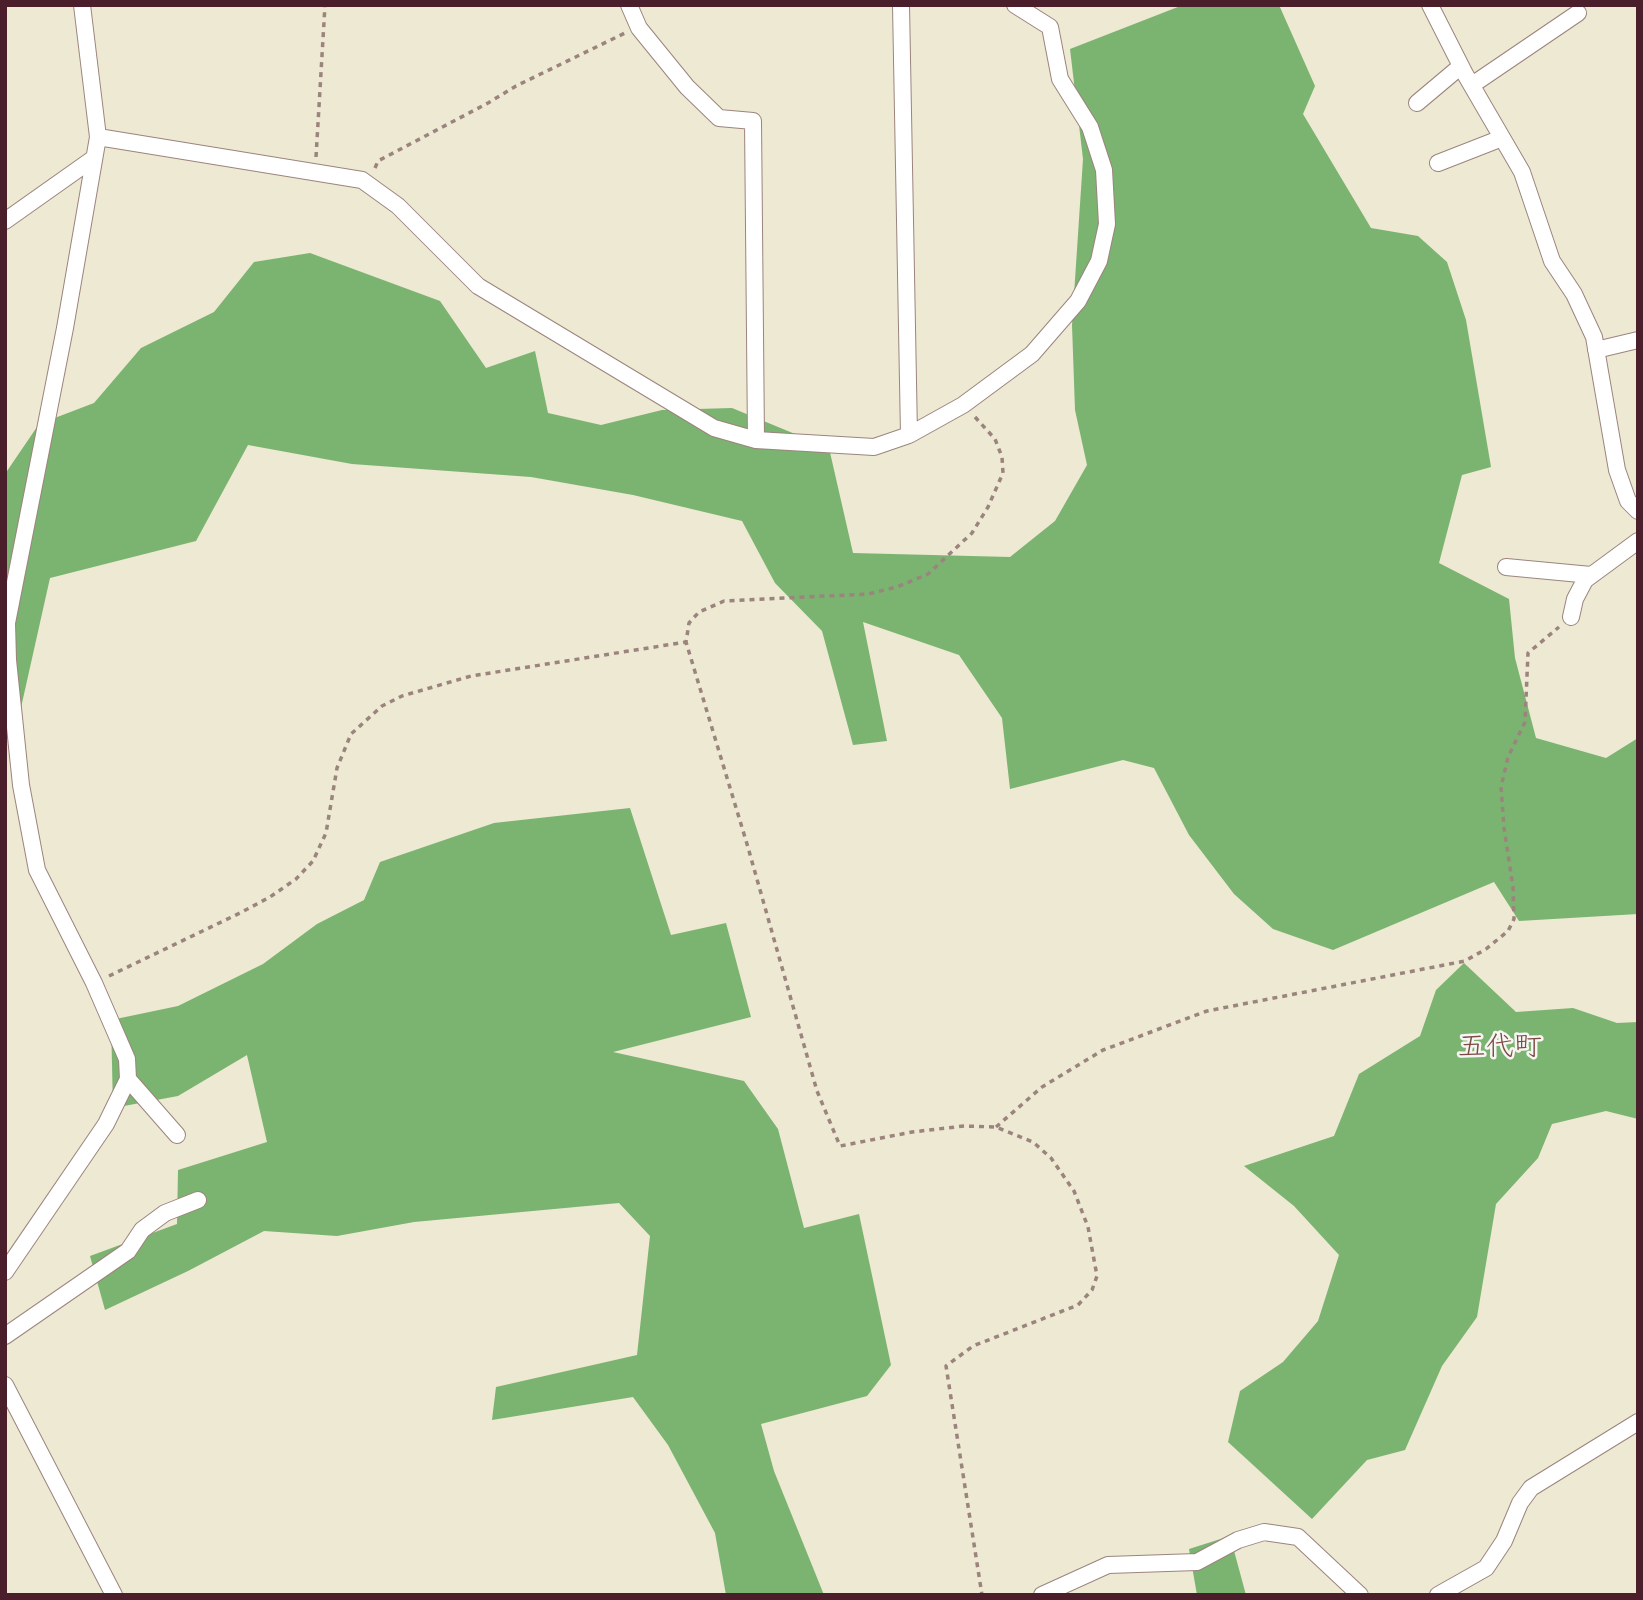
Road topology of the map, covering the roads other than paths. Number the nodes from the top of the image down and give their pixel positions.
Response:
1 (82, 5) edge
2 (629, 5) edge
3 (901, 5) edge
4 (1015, 5) edge
5 (1430, 5) edge
6 (1578, 13) dead end
7 (1461, 66) junction
8 (1472, 86) junction
9 (1417, 103) dead end
10 (98, 137) junction
11 (1503, 138) junction
12 (94, 158) junction
13 (1438, 163) dead end
14 (5, 221) edge
15 (1638, 340) edge
16 (1596, 350) junction
17 (909, 435) junction
18 (756, 440) junction
19 (1638, 511) edge
20 (1638, 541) edge
21 (1506, 567) dead end
22 (1591, 575) junction
23 (1571, 617) road end
24 (128, 1079) junction
25 (177, 1135) dead end
26 (198, 1200) dead end
27 (5, 1272) edge
28 (5, 1336) edge
29 (5, 1385) edge
30 (1638, 1422) edge
31 (114, 1595) edge
32 (1042, 1595) edge
33 (1360, 1595) edge
34 (1438, 1595) edge

1 - 10 street
2 - 18 street
3 - 17 street
4 - 17 street
5 - 7 street
6 - 8 street
7 - 8 street
7 - 9 street
8 - 11 street
10 - 12 street
10 - 18 street
11 - 13 street
11 - 16 street
12 - 14 street
12 - 24 street
15 - 16 street
16 - 19 street
17 - 18 street
20 - 22 street
21 - 22 street
22 - 23 street
24 - 25 street
24 - 27 street
26 - 28 street
29 - 31 street
30 - 34 street
32 - 33 street

